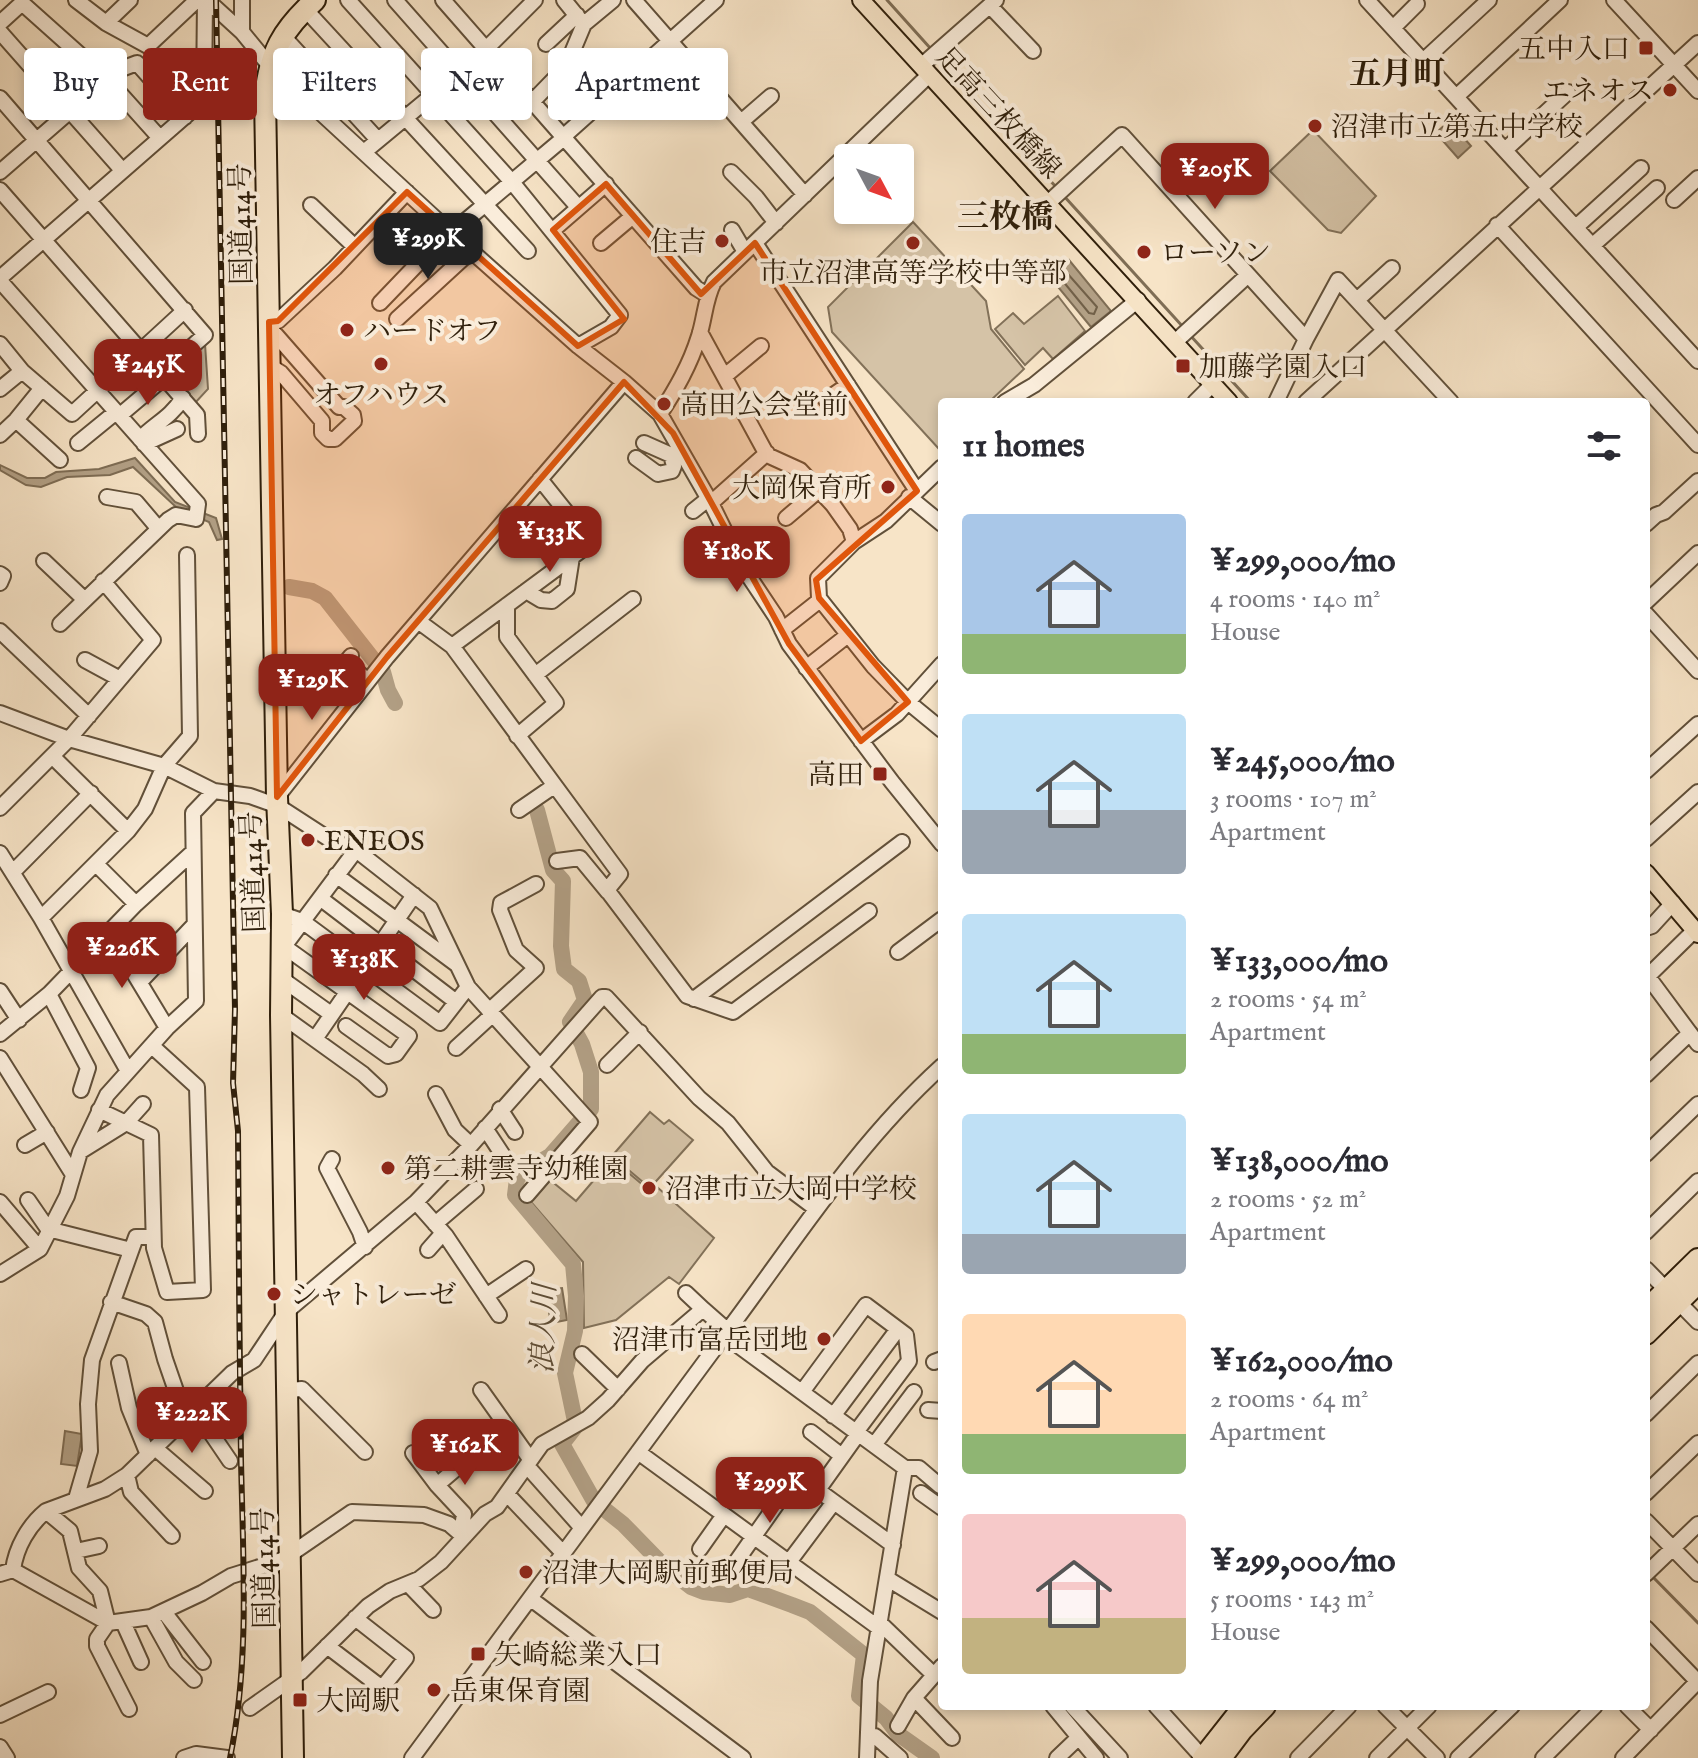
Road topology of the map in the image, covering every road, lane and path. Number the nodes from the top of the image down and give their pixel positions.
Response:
1 (76, 0) edge
2 (130, 0) edge
3 (197, 0) edge
4 (206, 0) edge
5 (242, 0) edge
6 (348, 0) edge
7 (395, 0) edge
8 (443, 0) edge
9 (535, 0) edge
10 (564, 0) edge
11 (613, 0) edge
12 (634, 0) edge
13 (716, 0) edge
14 (861, 0) edge
15 (1489, 0) edge
16 (1560, 0) edge
17 (1614, 0) edge
18 (993, 3) edge
19 (1375, 3) edge
20 (310, 4) edge
21 (1417, 4) dead end
22 (580, 20) junction
23 (0, 23) edge
24 (106, 23) junction
25 (1393, 28) junction
26 (0, 32) edge
27 (242, 32) junction
28 (283, 36) junction
29 (670, 41) junction
30 (1698, 43) edge
31 (546, 44) dead end
32 (72, 48) edge
33 (205, 48) edge
34 (347, 48) edge
35 (437, 48) edge
36 (485, 48) edge
37 (489, 48) edge
38 (1033, 51) dead end
39 (24, 59) edge
40 (1423, 61) junction
41 (269, 65) junction
42 (1674, 65) junction
43 (925, 70) junction
44 (421, 82) edge
45 (1698, 91) edge
46 (1568, 92) dead end
47 (771, 96) dead end
48 (1456, 97) junction
49 (0, 98) edge
50 (127, 101) edge
51 (533, 101) joint
52 (421, 105) edge
53 (12, 113) junction
54 (405, 118) joint
55 (61, 120) edge
56 (77, 120) edge
57 (181, 120) edge
58 (403, 120) edge
59 (455, 120) edge
60 (501, 120) edge
61 (741, 122) junction
62 (0, 123) edge
63 (564, 136) junction
64 (159, 137) junction
65 (37, 140) junction
66 (378, 140) junction
67 (1505, 150) junction
68 (364, 152) junction
69 (537, 160) junction
70 (1641, 168) dead end
71 (122, 170) junction
72 (0, 172) edge
73 (731, 172) dead end
74 (1698, 178) edge
75 (512, 182) junction
76 (606, 184) junction
77 (1540, 188) junction
78 (1657, 188) dead end
79 (0, 190) edge
80 (407, 192) junction
81 (805, 195) junction
82 (88, 200) junction
83 (1674, 200) dead end
84 (1048, 203) junction
85 (311, 205) dead end
86 (487, 206) junction
87 (578, 207) junction
88 (633, 216) junction
89 (776, 223) junction
90 (1497, 225) junction
91 (1576, 227) junction
92 (553, 230) junction
93 (732, 230) dead end
94 (450, 232) junction
95 (44, 238) junction
96 (601, 243) dead end
97 (1593, 245) junction
98 (355, 247) junction
99 (750, 247) junction
100 (471, 251) junction
101 (528, 251) dead end
102 (1392, 268) dead end
103 (1248, 275) junction
104 (0, 280) edge
105 (707, 295) junction
106 (1138, 300) junction
107 (1357, 300) junction
108 (380, 303) dead end
109 (185, 310) junction
110 (397, 319) dead end
111 (269, 326) junction
112 (1385, 330) junction
113 (700, 332) junction
114 (1184, 335) junction
115 (1306, 339) junction
116 (0, 344) edge
117 (1693, 344) edge
118 (578, 346) junction
119 (761, 346) dead end
120 (141, 349) junction
121 (1698, 361) edge
122 (270, 366) junction
123 (22, 371) junction
124 (164, 375) junction
125 (726, 375) junction
126 (624, 382) junction
127 (1213, 384) junction
128 (848, 385) junction
129 (42, 388) junction
130 (0, 389) edge
131 (96, 389) junction
132 (183, 398) junction
133 (1023, 398) edge
134 (1199, 398) edge
135 (1225, 398) edge
136 (1278, 398) edge
137 (1310, 398) edge
138 (1447, 398) edge
139 (826, 400) dead end
140 (118, 414) junction
141 (660, 414) junction
142 (16, 420) junction
143 (177, 429) dead end
144 (198, 434) dead end
145 (0, 435) edge
146 (142, 441) junction
147 (78, 443) dead end
148 (644, 443) dead end
149 (1698, 445) edge
150 (767, 453) junction
151 (636, 458) dead end
152 (60, 460) dead end
153 (938, 471) edge
154 (540, 479) junction
155 (1698, 481) edge
156 (819, 490) junction
157 (913, 494) junction
158 (107, 497) dead end
159 (710, 501) junction
160 (693, 511) dead end
161 (786, 518) dead end
162 (938, 520) edge
163 (1650, 520) edge
164 (158, 528) junction
165 (854, 542) junction
166 (1698, 553) edge
167 (187, 555) dead end
168 (572, 557) junction
169 (44, 561) dead end
170 (0, 574) edge
171 (103, 581) junction
172 (0, 583) edge
173 (526, 591) junction
174 (1650, 598) edge
175 (633, 599) dead end
176 (85, 600) junction
177 (820, 600) junction
178 (507, 605) junction
179 (1650, 618) edge
180 (418, 621) junction
181 (60, 624) dead end
182 (782, 630) junction
183 (0, 631) edge
184 (848, 635) junction
185 (452, 646) junction
186 (351, 656) dead end
187 (85, 660) dead end
188 (806, 668) junction
189 (938, 668) edge
190 (1698, 671) edge
191 (375, 672) junction
192 (535, 675) junction
193 (120, 679) junction
194 (908, 702) junction
195 (0, 713) edge
196 (89, 716) junction
197 (1698, 724) edge
198 (938, 727) edge
199 (517, 736) junction
200 (69, 739) junction
201 (861, 741) junction
202 (52, 756) junction
203 (164, 766) junction
204 (1650, 767) edge
205 (554, 786) junction
206 (214, 791) junction
207 (1698, 792) edge
208 (91, 793) junction
209 (278, 801) junction
210 (0, 808) edge
211 (519, 810) dead end
212 (937, 828) edge
213 (128, 831) junction
214 (1650, 835) edge
215 (902, 842) dead end
216 (356, 850) junction
217 (193, 852) junction
218 (0, 853) edge
219 (557, 861) dead end
220 (96, 864) junction
221 (13, 872) junction
222 (336, 875) junction
223 (1650, 877) edge
224 (536, 884) dead end
225 (608, 892) junction
226 (414, 895) junction
227 (320, 898) junction
228 (1673, 903) junction
229 (136, 904) junction
230 (869, 911) dead end
231 (282, 914) junction
232 (41, 918) junction
233 (302, 921) junction
234 (398, 921) junction
235 (938, 922) edge
236 (194, 925) junction
237 (1650, 927) edge
238 (109, 932) junction
239 (1696, 932) edge
240 (381, 944) junction
241 (283, 945) junction
242 (898, 952) dead end
243 (460, 966) junction
244 (365, 967) junction
245 (71, 970) junction
246 (1650, 973) edge
247 (282, 979) junction
248 (1650, 980) edge
249 (140, 982) junction
250 (468, 987) junction
251 (0, 991) edge
252 (348, 992) junction
253 (49, 994) junction
254 (694, 999) junction
255 (455, 1001) junction
256 (427, 1013) junction
257 (491, 1013) junction
258 (331, 1014) junction
259 (281, 1015) junction
260 (19, 1020) junction
261 (346, 1026) dead end
262 (167, 1028) junction
263 (640, 1032) junction
264 (0, 1034) edge
265 (409, 1036) junction
266 (315, 1039) junction
267 (1694, 1039) edge
268 (152, 1046) junction
269 (456, 1048) dead end
270 (0, 1058) edge
271 (541, 1065) junction
272 (607, 1065) dead end
273 (938, 1070) edge
274 (128, 1071) junction
275 (1650, 1072) edge
276 (379, 1089) dead end
277 (81, 1090) dead end
278 (436, 1094) dead end
279 (143, 1104) dead end
280 (1698, 1104) edge
281 (500, 1109) junction
282 (99, 1110) junction
283 (126, 1123) junction
284 (485, 1128) junction
285 (47, 1132) junction
286 (515, 1132) dead end
287 (25, 1145) dead end
288 (471, 1145) junction
289 (1650, 1150) edge
290 (80, 1152) junction
291 (332, 1159) dead end
292 (506, 1160) dead end
293 (72, 1173) junction
294 (1698, 1181) edge
295 (476, 1189) dead end
296 (527, 1195) dead end
297 (28, 1200) dead end
298 (0, 1202) edge
299 (416, 1202) junction
300 (815, 1208) junction
301 (6, 1220) edge
302 (439, 1228) junction
303 (1650, 1228) edge
304 (48, 1229) junction
305 (153, 1237) junction
306 (365, 1247) junction
307 (40, 1249) junction
308 (131, 1250) junction
309 (428, 1250) dead end
310 (1698, 1259) edge
311 (526, 1269) dead end
312 (1650, 1273) edge
313 (0, 1274) edge
314 (474, 1278) junction
315 (1698, 1283) edge
316 (462, 1291) dead end
317 (686, 1293) dead end
318 (486, 1296) junction
319 (1672, 1296) junction
320 (111, 1302) junction
321 (1650, 1308) edge
322 (703, 1309) junction
323 (286, 1312) junction
324 (499, 1315) dead end
325 (1698, 1322) edge
326 (1650, 1328) edge
327 (898, 1329) junction
328 (726, 1333) junction
329 (582, 1354) dead end
330 (119, 1363) dead end
331 (1698, 1363) edge
332 (618, 1389) junction
333 (288, 1390) junction
334 (481, 1390) dead end
335 (802, 1392) junction
336 (914, 1392) dead end
337 (1650, 1410) edge
338 (190, 1412) junction
339 (833, 1416) junction
340 (811, 1432) dead end
341 (857, 1433) junction
342 (1698, 1443) edge
343 (874, 1445) junction
344 (151, 1451) junction
345 (365, 1452) dead end
346 (638, 1452) junction
347 (413, 1453) dead end
348 (472, 1455) dead end
349 (842, 1456) junction
350 (230, 1461) dead end
351 (529, 1463) junction
352 (905, 1468) junction
353 (127, 1475) junction
354 (938, 1484) edge
355 (437, 1485) junction
356 (1650, 1489) edge
357 (818, 1490) junction
358 (205, 1491) dead end
359 (921, 1493) dead end
360 (507, 1494) junction
361 (76, 1499) junction
362 (834, 1502) junction
363 (938, 1505) edge
364 (46, 1511) junction
365 (724, 1515) junction
366 (1698, 1524) edge
367 (1650, 1525) edge
368 (582, 1528) junction
369 (462, 1535) junction
370 (172, 1536) dead end
371 (753, 1536) junction
372 (893, 1545) junction
373 (99, 1546) dead end
374 (700, 1549) dead end
375 (1673, 1549) junction
376 (76, 1551) junction
377 (564, 1554) junction
378 (291, 1555) junction
379 (789, 1562) junction
380 (1650, 1570) edge
381 (7, 1572) edge
382 (729, 1572) dead end
383 (1698, 1574) edge
384 (888, 1579) junction
385 (408, 1584) junction
386 (531, 1599) junction
387 (433, 1610) dead end
388 (938, 1610) edge
389 (158, 1615) junction
390 (355, 1618) junction
391 (116, 1622) junction
392 (879, 1625) junction
393 (1650, 1632) edge
394 (327, 1646) junction
395 (141, 1662) dead end
396 (203, 1662) dead end
397 (938, 1670) edge
398 (293, 1676) junction
399 (194, 1680) dead end
400 (1698, 1681) edge
401 (48, 1692) dead end
402 (914, 1698) junction
403 (250, 1708) dead end
404 (129, 1709) dead end
405 (1056, 1710) edge
406 (1073, 1710) edge
407 (1079, 1710) edge
408 (1162, 1710) edge
409 (1241, 1710) edge
410 (1261, 1710) edge
411 (1345, 1710) edge
412 (1389, 1710) edge
413 (1425, 1710) edge
414 (1508, 1710) edge
415 (1591, 1710) edge
416 (1631, 1710) edge
417 (0, 1715) edge
418 (1063, 1720) junction
419 (898, 1726) dead end
420 (1407, 1728) junction
421 (1651, 1730) junction
422 (875, 1736) dead end
423 (952, 1738) dead end
424 (1078, 1738) junction
425 (0, 1747) edge
426 (7, 1758) edge
427 (184, 1758) edge
428 (227, 1758) edge
429 (293, 1758) edge
430 (412, 1758) edge
431 (743, 1758) edge
432 (867, 1758) edge
433 (900, 1758) edge
434 (1057, 1758) edge
435 (1096, 1758) edge
436 (1120, 1758) edge
437 (1203, 1758) edge
438 (1221, 1758) edge
439 (1298, 1758) edge
440 (1377, 1758) edge
441 (1437, 1758) edge
442 (1458, 1758) edge
443 (1543, 1758) edge
444 (1623, 1758) edge

1 - 24 street
2 - 24 street
3 - 24 street
4 - 27 street
4 - 33 street
5 - 27 street
6 - 44 street
7 - 35 street
8 - 36 street
9 - 37 street
10 - 22 street
11 - 22 street
12 - 29 street
13 - 29 street
14 - 43 main road, 足高三枚橋線
15 - 40 street
16 - 48 street
17 - 42 street
18 - 38 street
18 - 43 street
19 - 25 street
20 - 28 highway, 国道414号
20 - 34 street
21 - 25 street
22 - 31 street
22 - 51 street
23 - 32 street
25 - 40 street
26 - 39 street
27 - 41 street
28 - 41 highway, 国道414号
28 - 66 street
29 - 61 street
29 - 63 street
30 - 42 street
40 - 48 street
41 - 68 street
41 - 111 highway, 国道414号
42 - 45 street
42 - 77 street
43 - 81 street
43 - 84 main road, 足高三枚橋線
46 - 67 street
47 - 61 street
48 - 67 street
49 - 53 street
50 - 64 street
51 - 63 street
52 - 54 street
53 - 62 street
53 - 65 street
54 - 86 street
55 - 65 street
56 - 71 street
57 - 64 street
58 - 66 street
59 - 75 street
60 - 69 street
61 - 81 street
63 - 69 street
63 - 76 street
64 - 71 street
65 - 72 street
65 - 82 street
66 - 68 street
67 - 77 street
68 - 80 street
69 - 75 street
69 - 87 street
70 - 91 street
71 - 82 street
73 - 89 street
74 - 83 street
75 - 86 street
75 - 92 street
76 - 87 street
76 - 88 street
77 - 90 street
77 - 91 street
78 - 97 street
79 - 95 street
80 - 94 street
80 - 98 street
81 - 89 street
82 - 95 street
82 - 109 street
84 - 103 street
84 - 106 main road, 足高三枚橋線
85 - 98 street
86 - 94 street
86 - 101 street
87 - 92 street
88 - 96 street
88 - 105 street
89 - 99 street
90 - 112 street
90 - 149 street
91 - 97 street
92 - 118 street
93 - 99 street
94 - 100 street
94 - 108 street
95 - 104 street
95 - 120 street
97 - 117 street
98 - 111 street
99 - 105 street
99 - 128 street
100 - 110 street
100 - 118 street
102 - 107 street
103 - 114 street
103 - 115 street
104 - 131 street
105 - 113 street
106 - 114 main road, 足高三枚橋線
106 - 133 street
107 - 112 street
107 - 115 street
109 - 120 street
109 - 124 street
111 - 122 highway, 国道414号
111 - 122 street
112 - 137 street
112 - 138 street
113 - 125 street
113 - 141 street
114 - 127 main road, 足高三枚橋線
115 - 136 street
116 - 123 street
117 - 121 street
118 - 126 street
119 - 125 street
120 - 124 street
120 - 131 street
122 - 209 highway, 国道414号
123 - 129 street
123 - 130 street
124 - 132 street
124 - 140 street
125 - 150 street
126 - 141 street
126 - 154 street
127 - 134 street
127 - 135 main road, 足高三枚橋線
128 - 139 street
128 - 157 street
129 - 131 street
129 - 142 street
131 - 140 street
132 - 144 street
132 - 146 street
140 - 146 street
140 - 147 street
141 - 159 street
142 - 145 street
142 - 152 street
143 - 146 street
146 - 164 street
148 - 151 street
150 - 156 street
150 - 159 street
153 - 157 street
154 - 168 street
154 - 180 street
155 - 163 street
156 - 161 street
156 - 165 street
157 - 162 street
157 - 165 street
158 - 164 street
159 - 160 street
159 - 182 street
164 - 171 street
165 - 177 street
166 - 174 street
167 - 203 street
168 - 173 street
168 - 173 street
169 - 176 street
170 - 172 street
171 - 176 street
171 - 193 street
173 - 178 street
175 - 192 street
176 - 181 street
177 - 182 street
177 - 184 street
178 - 185 street
178 - 192 street
179 - 190 street
180 - 185 street
180 - 191 street
182 - 188 street
183 - 196 street
184 - 188 street
184 - 194 street
185 - 199 street
186 - 191 street
187 - 193 street
188 - 201 street
189 - 194 street
191 - 209 street
192 - 199 street
193 - 196 street
194 - 198 street
194 - 201 street
195 - 200 street
196 - 200 street
197 - 204 street
199 - 205 street
200 - 202 street
200 - 203 street
201 - 212 street
202 - 208 street
202 - 210 street
203 - 206 street
203 - 213 street
205 - 211 street
205 - 225 street
206 - 209 street
206 - 217 street
207 - 214 street
208 - 213 street
208 - 221 street
209 - 216 street
209 - 231 highway, 国道414号
213 - 220 street
215 - 254 street
216 - 222 street
216 - 226 street
217 - 229 street
217 - 236 street
218 - 221 street
219 - 225 street
220 - 229 street
220 - 232 street
221 - 232 street
222 - 227 street
222 - 234 street
223 - 228 main road
224 - 257 street
225 - 254 street
226 - 234 street
226 - 243 street
227 - 233 street
227 - 240 street
228 - 237 street
228 - 239 main road
229 - 238 street
230 - 254 street
231 - 233 street
231 - 241 highway, 国道414号
232 - 245 street
233 - 241 street
233 - 244 street
234 - 240 street
234 - 243 street
235 - 242 street
236 - 249 street
236 - 262 street
238 - 245 street
238 - 249 street
239 - 246 street
240 - 244 street
240 - 255 street
241 - 247 highway, 国道414号
241 - 252 street
243 - 250 street
244 - 252 street
244 - 256 street
245 - 253 street
245 - 274 street
247 - 258 street
247 - 259 highway, 国道414号
248 - 267 street
249 - 262 street
250 - 255 street
250 - 257 street
251 - 260 street
252 - 258 street
252 - 265 street
253 - 260 street
253 - 277 street
255 - 256 street
256 - 265 street
257 - 269 street
257 - 271 street
258 - 266 street
259 - 266 street
259 - 323 highway, 国道414号
260 - 264 street
261 - 265 street
262 - 268 street
263 - 271 street
263 - 272 street
263 - 300 street
266 - 276 street
267 - 275 street
268 - 274 street
268 - 305 street
270 - 285 street
271 - 281 street
271 - 296 street
273 - 300 street
274 - 282 street
278 - 288 street
279 - 283 street
280 - 289 street
281 - 284 street
281 - 286 street
282 - 283 street
282 - 290 street
283 - 290 street
283 - 305 street
284 - 288 street
284 - 292 street
285 - 287 street
285 - 293 street
288 - 299 street
290 - 293 street
291 - 306 street
293 - 304 street
294 - 303 street
295 - 302 street
297 - 304 street
298 - 301 street
299 - 302 street
299 - 306 street
300 - 328 street
301 - 307 street
302 - 309 street
302 - 314 street
304 - 307 street
304 - 308 street
305 - 308 street
306 - 323 street
307 - 313 street
308 - 320 street
310 - 319 highway
311 - 318 street
312 - 319 street
314 - 316 street
314 - 318 street
315 - 319 highway
317 - 322 street
318 - 324 street
319 - 321 highway
319 - 325 street
319 - 326 highway
320 - 338 street
320 - 361 street
322 - 328 street
322 - 332 street
323 - 333 highway, 国道414号
323 - 338 street
327 - 335 street
327 - 339 street
327 - 341 street
328 - 335 street
328 - 346 street
329 - 332 street
330 - 344 street
331 - 337 street
332 - 351 street
333 - 345 street
333 - 378 highway, 国道414号
334 - 351 street
335 - 339 street
336 - 343 street
338 - 344 street
338 - 350 street
339 - 341 street
340 - 349 street
341 - 343 street
341 - 349 street
342 - 356 street
343 - 352 street
344 - 353 street
344 - 358 street
346 - 365 street
346 - 368 street
347 - 355 street
348 - 355 street
349 - 357 street
351 - 360 street
351 - 368 street
352 - 354 street
352 - 372 street
353 - 361 street
353 - 370 street
355 - 369 street
357 - 362 street
357 - 371 street
359 - 363 street
360 - 369 street
360 - 377 street
361 - 364 street
362 - 372 street
362 - 379 street
364 - 376 street
364 - 381 street
365 - 371 street
365 - 374 street
366 - 375 street
367 - 375 street
368 - 377 street
369 - 378 street
369 - 385 street
371 - 379 street
371 - 382 street
372 - 384 street
373 - 376 street
375 - 380 street
375 - 383 street
376 - 391 street
377 - 386 street
378 - 389 street
378 - 398 highway, 国道414号
379 - 392 street
381 - 391 street
384 - 388 street
384 - 392 street
385 - 387 street
385 - 390 street
386 - 430 street
386 - 431 street
389 - 391 street
389 - 396 street
389 - 399 street
390 - 394 street
390 - 394 street
391 - 395 street
391 - 404 street
392 - 397 street
392 - 432 street
393 - 400 street
394 - 398 street
397 - 402 street
398 - 403 street
398 - 429 highway, 国道414号
400 - 421 street
401 - 417 street
402 - 419 street
402 - 423 street
405 - 418 street
406 - 418 street
407 - 436 street
408 - 437 street
409 - 437 highway
410 - 438 highway
411 - 439 street
412 - 420 street
413 - 420 street
414 - 442 street
415 - 443 street
416 - 421 street
418 - 424 street
420 - 440 street
420 - 441 street
421 - 444 street
422 - 433 street
424 - 434 street
424 - 435 street
425 - 426 street
427 - 428 street

